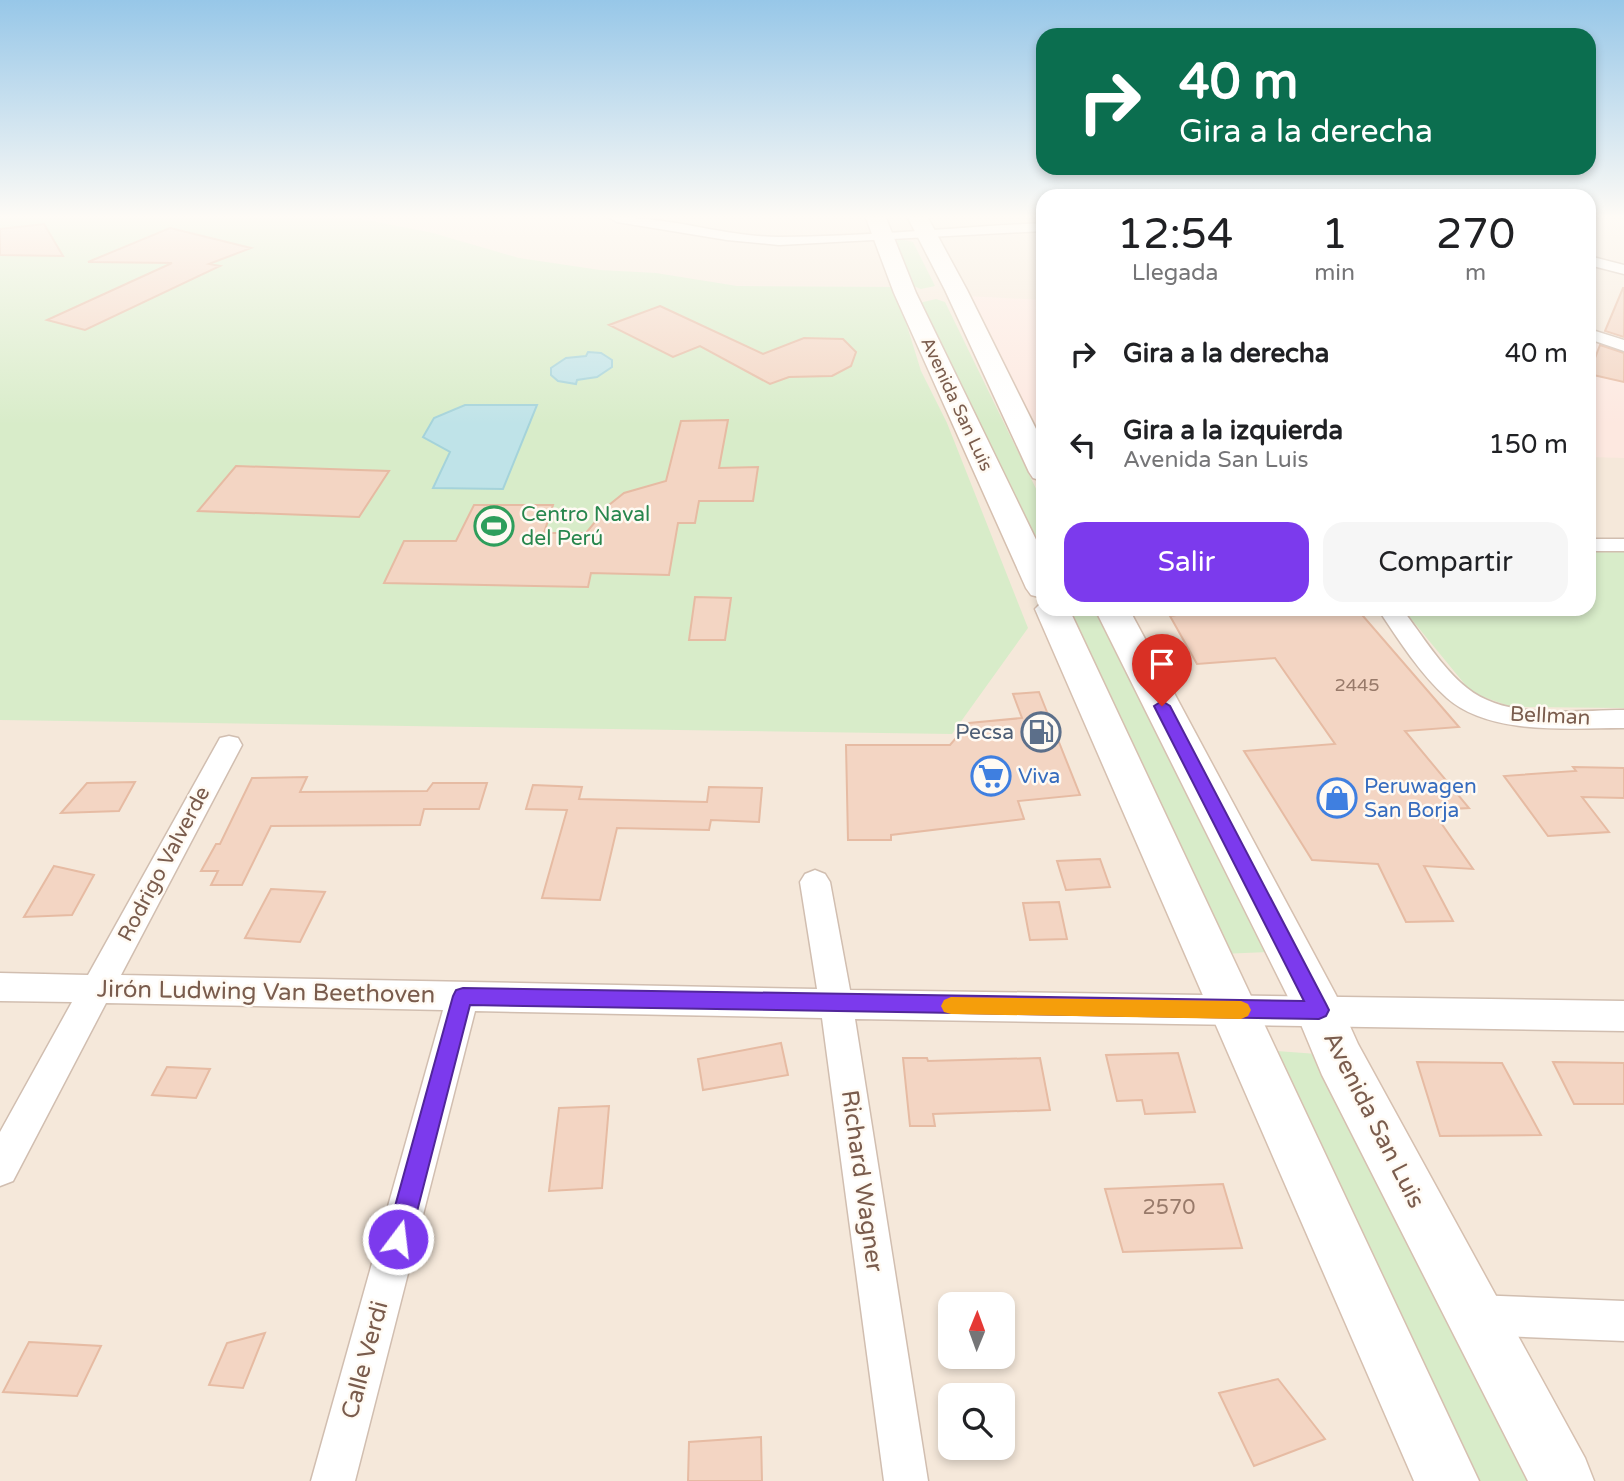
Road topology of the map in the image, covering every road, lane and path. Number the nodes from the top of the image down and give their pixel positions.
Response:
1 (903, 287) edge
2 (955, 287) edge
3 (1596, 336) edge
4 (1624, 346) edge
5 (1036, 457) edge
6 (1033, 543) edge
7 (1596, 545) edge
8 (1624, 545) edge
9 (1055, 616) edge
10 (1116, 616) edge
11 (1396, 616) edge
12 (1624, 719) edge
13 (229, 745) dead end
14 (815, 882) dead end
15 (0, 987) edge
16 (98, 987) junction
17 (463, 996) junction
18 (836, 1004) junction
19 (1233, 1010) junction
20 (1319, 1010) junction
21 (1624, 1016) edge
22 (0, 1168) edge
23 (1475, 1315) junction
24 (1624, 1321) edge
25 (333, 1481) edge
26 (906, 1481) edge
27 (1447, 1481) edge
28 (1562, 1481) edge

1 - 6 main road, Avenida San Luis
2 - 5 main road
3 - 4 street
7 - 8 street
9 - 19 main road
10 - 20 main road, Avenida San Luis
11 - 12 street, Bellman
13 - 16 street, Rodrigo Valverde
14 - 18 street, Richard Wagner
15 - 16 street, Jirón Ludwing Van Beethoven
16 - 17 street, Jirón Ludwing Van Beethoven
16 - 22 street, Rodrigo Valverde
17 - 18 street, Jirón Ludwing Van Beethoven
17 - 25 street, Calle Verdi
18 - 19 street, Jirón Ludwing Van Beethoven
18 - 26 street, Richard Wagner
19 - 20 street, Jirón Ludwing Van Beethoven
19 - 27 main road
20 - 21 street, Jirón Ludwing Van Beethoven
20 - 23 main road, Avenida San Luis
23 - 24 street
23 - 28 main road, Avenida San Luis

